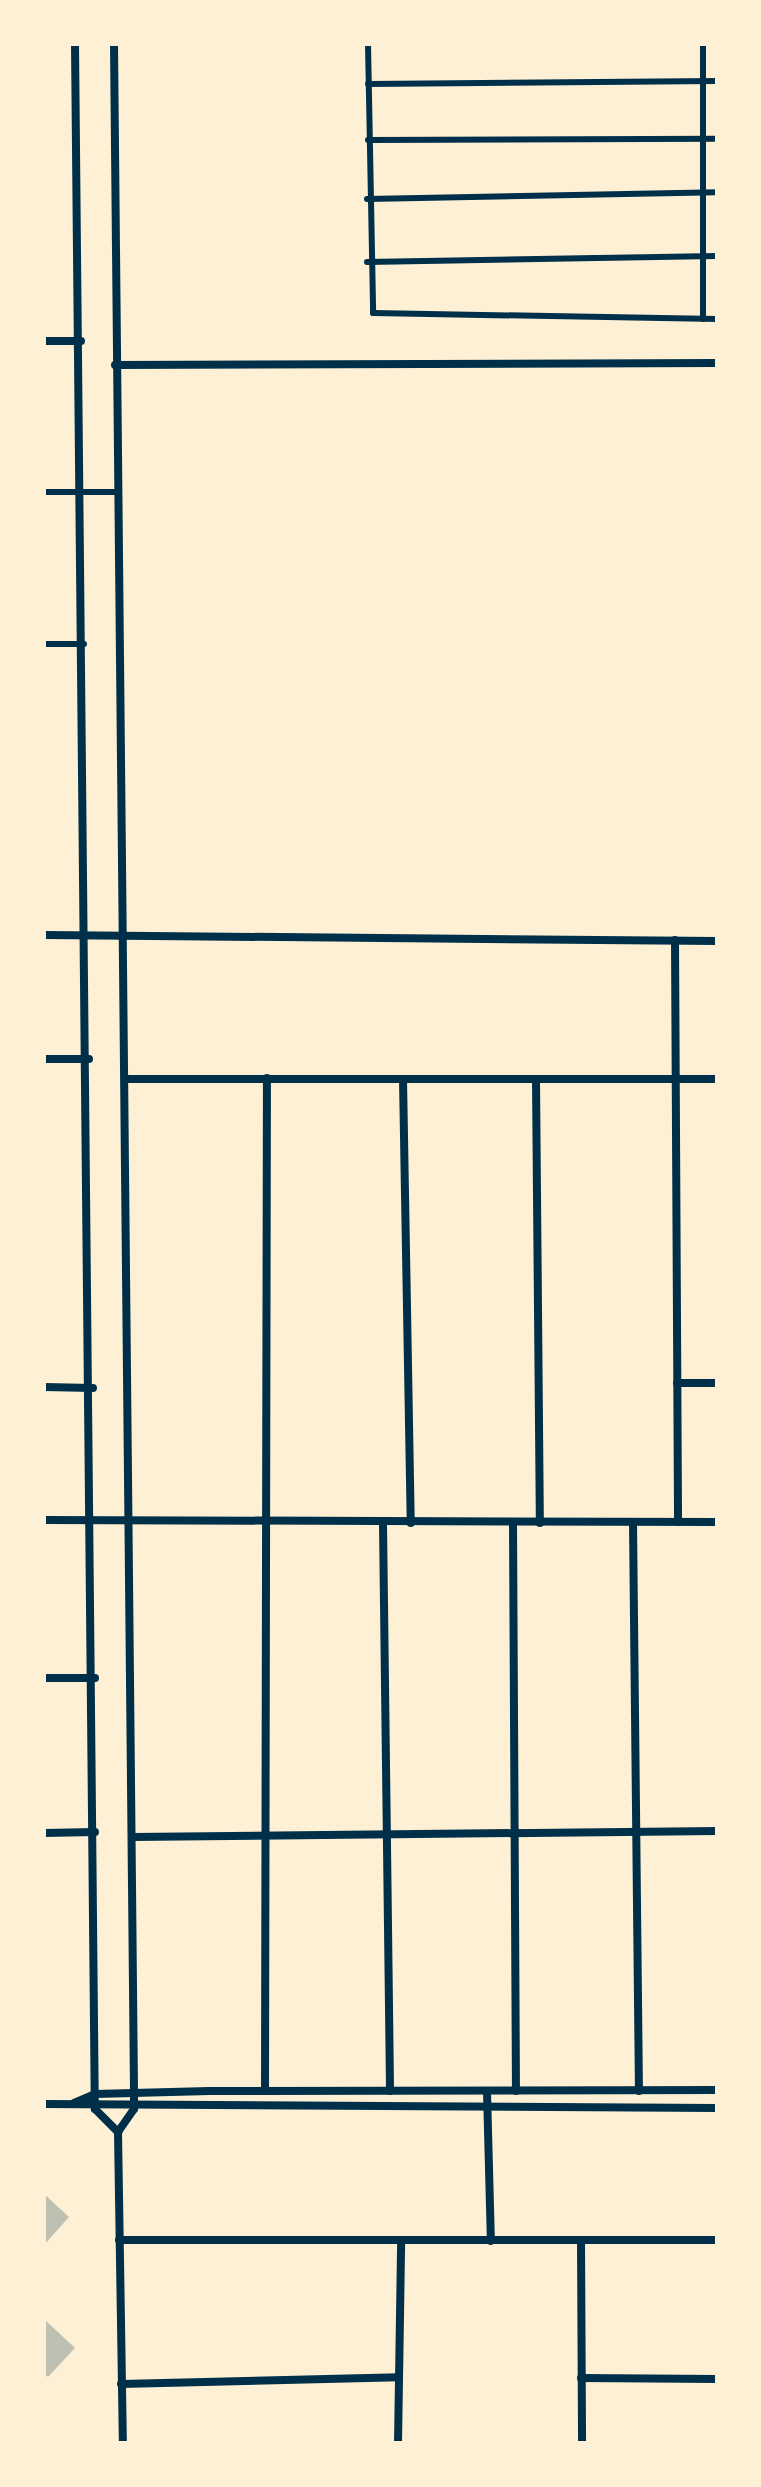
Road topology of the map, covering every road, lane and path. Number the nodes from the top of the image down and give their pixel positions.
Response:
1 (75, 44) edge
2 (114, 44) edge
3 (368, 44) edge
4 (703, 44) edge
5 (703, 81) junction
6 (717, 81) edge
7 (368, 84) junction
8 (703, 139) junction
9 (717, 139) edge
10 (368, 140) junction
11 (703, 192) junction
12 (717, 192) edge
13 (367, 199) junction
14 (703, 255) junction
15 (717, 256) edge
16 (367, 262) junction
17 (703, 319) junction
18 (717, 319) edge
19 (44, 341) edge
20 (81, 341) junction
21 (717, 363) edge
22 (115, 365) junction
23 (44, 492) edge
24 (82, 492) junction
25 (114, 492) junction
26 (44, 644) edge
27 (84, 644) junction
28 (44, 935) edge
29 (124, 935) junction
30 (87, 936) junction
31 (675, 940) junction
32 (717, 941) edge
33 (44, 1059) edge
34 (89, 1059) junction
35 (267, 1078) junction
36 (126, 1079) junction
37 (403, 1079) junction
38 (675, 1079) junction
39 (717, 1079) edge
40 (536, 1080) junction
41 (677, 1383) junction
42 (717, 1383) edge
43 (44, 1387) edge
44 (93, 1388) junction
45 (44, 1520) edge
46 (94, 1520) junction
47 (129, 1521) junction
48 (633, 1522) junction
49 (678, 1522) junction
50 (717, 1522) edge
51 (267, 1523) junction
52 (383, 1523) junction
53 (411, 1523) junction
54 (513, 1523) junction
55 (540, 1523) junction
56 (44, 1678) edge
57 (95, 1678) junction
58 (717, 1831) edge
59 (95, 1832) junction
60 (636, 1832) junction
61 (44, 1833) edge
62 (515, 1833) junction
63 (387, 1834) junction
64 (264, 1835) junction
65 (132, 1837) junction
66 (717, 2090) edge
67 (265, 2091) junction
68 (390, 2091) junction
69 (516, 2091) junction
70 (639, 2091) junction
71 (487, 2092) junction
72 (134, 2093) junction
73 (95, 2094) junction
74 (73, 2103) junction
75 (44, 2104) edge
76 (717, 2108) edge
77 (95, 2109) junction
78 (134, 2109) junction
79 (488, 2110) junction
80 (118, 2132) junction
81 (119, 2240) junction
82 (717, 2240) edge
83 (401, 2241) junction
84 (491, 2241) junction
85 (581, 2241) junction
86 (399, 2377) junction
87 (581, 2378) junction
88 (717, 2379) edge
89 (121, 2384) junction
90 (123, 2443) edge
91 (398, 2443) edge
92 (582, 2443) edge

1 - 20 street
2 - 22 street
3 - 7 lane
4 - 5 lane
5 - 6 lane
5 - 7 lane
5 - 8 lane
7 - 10 lane
8 - 9 lane
8 - 10 lane
8 - 11 lane
10 - 13 lane
11 - 12 lane
11 - 13 lane
11 - 14 lane
13 - 16 lane
14 - 15 lane
14 - 16 lane
14 - 17 lane
16 - 17 lane
17 - 18 lane
19 - 20 street
20 - 24 street
21 - 22 street
22 - 25 street
23 - 24 lane
24 - 25 lane
24 - 27 street
25 - 29 street
26 - 27 lane
27 - 30 street
28 - 30 street
29 - 30 street
29 - 31 street
29 - 36 street
30 - 34 street
31 - 32 street
31 - 38 street
33 - 34 street
34 - 44 street
35 - 36 street
35 - 37 street
35 - 51 street
36 - 47 street
37 - 40 street
37 - 53 street
38 - 39 street
38 - 40 street
38 - 41 street
40 - 55 street
41 - 42 street
41 - 49 street
43 - 44 street
44 - 46 street
45 - 46 street
46 - 47 street
46 - 57 street
47 - 51 street
47 - 65 street
48 - 49 street
48 - 55 street
48 - 60 street
49 - 50 street
51 - 52 street
51 - 64 street
52 - 53 street
52 - 63 street
53 - 54 street
54 - 55 street
54 - 62 street
56 - 57 street
57 - 59 street
58 - 60 street
59 - 61 street
59 - 73 street
60 - 62 street
60 - 70 street
62 - 63 street
62 - 69 street
63 - 64 street
63 - 68 street
64 - 65 street
64 - 67 street
65 - 72 street
66 - 70 street
67 - 68 street
67 - 72 street
68 - 71 street
69 - 70 street
69 - 71 street
71 - 79 street
72 - 73 street
72 - 78 street
73 - 74 street
73 - 77 street
74 - 75 street
74 - 77 street
76 - 79 street
77 - 78 street
77 - 80 street
78 - 79 street
78 - 80 street
79 - 84 street
80 - 81 street
81 - 83 street
81 - 89 street
82 - 85 street
83 - 84 street
83 - 86 street
84 - 85 street
85 - 87 street
86 - 89 street
86 - 91 street
87 - 88 street
87 - 92 street
89 - 90 street

